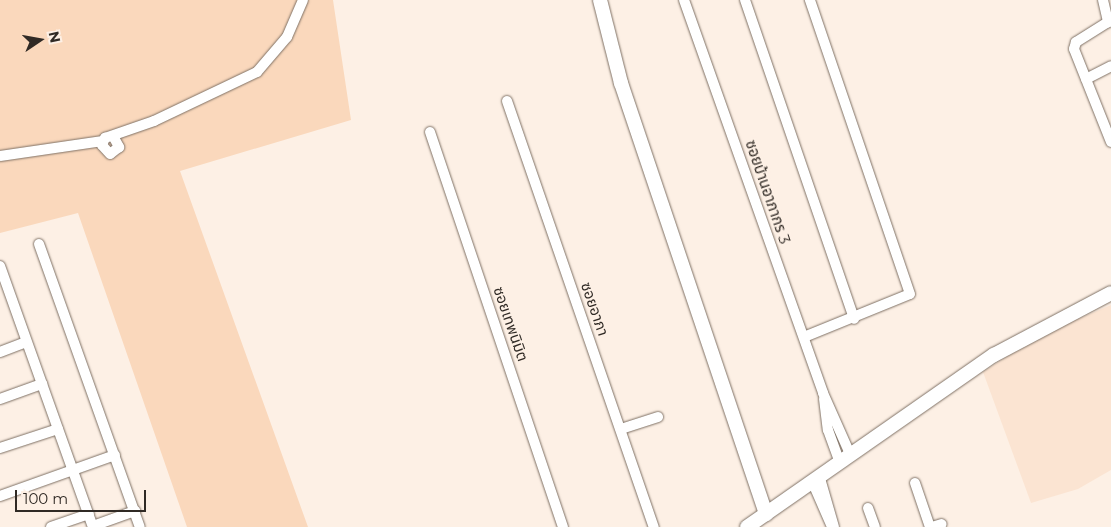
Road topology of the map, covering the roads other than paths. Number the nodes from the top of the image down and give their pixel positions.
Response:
1 (303, 0) edge
2 (600, 0) edge
3 (684, 0) edge
4 (745, 0) edge
5 (810, 0) edge
6 (1103, 0) edge
7 (1111, 66) edge
8 (1086, 79) junction
9 (507, 101) dead end
10 (430, 132) dead end
11 (113, 136) junction
12 (103, 141) junction
13 (1111, 142) edge
14 (0, 156) edge
15 (40, 244) dead end
16 (0, 266) edge
17 (1111, 293) edge
18 (11, 300) junction
19 (0, 304) edge
20 (854, 319) junction
21 (804, 337) junction
22 (26, 342) junction
23 (0, 352) edge
24 (42, 384) junction
25 (0, 399) edge
26 (658, 417) dead end
27 (58, 429) junction
28 (621, 429) junction
29 (0, 448) edge
30 (115, 455) junction
31 (845, 458) junction
32 (74, 470) junction
33 (816, 478) junction
34 (915, 483) dead end
35 (0, 496) edge
36 (868, 508) dead end
37 (135, 511) junction
38 (89, 514) junction
39 (766, 514) junction
40 (934, 526) edge
41 (50, 527) edge
42 (93, 527) edge
43 (140, 527) edge
44 (563, 527) edge
45 (654, 527) edge
46 (747, 527) edge
47 (833, 527) edge
48 (875, 527) edge

1 - 11 street
2 - 39 street
3 - 21 street, ซอยบ้านอาภากร 3
4 - 20 street
5 - 20 street
6 - 8 street
7 - 8 street
8 - 13 street
9 - 28 street, ซอยอาภา
10 - 44 street, ซอยเทพนิมิต
11 - 12 street
11 - 12 street
12 - 14 street
15 - 30 street
16 - 18 street
17 - 31 street
18 - 19 street
18 - 22 street
20 - 21 street
21 - 31 street, ซอยบ้านอาภากร 3
22 - 23 street
22 - 24 street
24 - 25 street
24 - 27 street
26 - 28 street
27 - 29 street
27 - 32 street
28 - 45 street, ซอยอาภา
30 - 32 street
30 - 37 street
31 - 33 street
32 - 35 street
32 - 38 street
33 - 39 street
33 - 47 street
34 - 40 street
36 - 48 street
37 - 42 street
37 - 43 street
38 - 41 street
38 - 42 street
39 - 46 street

